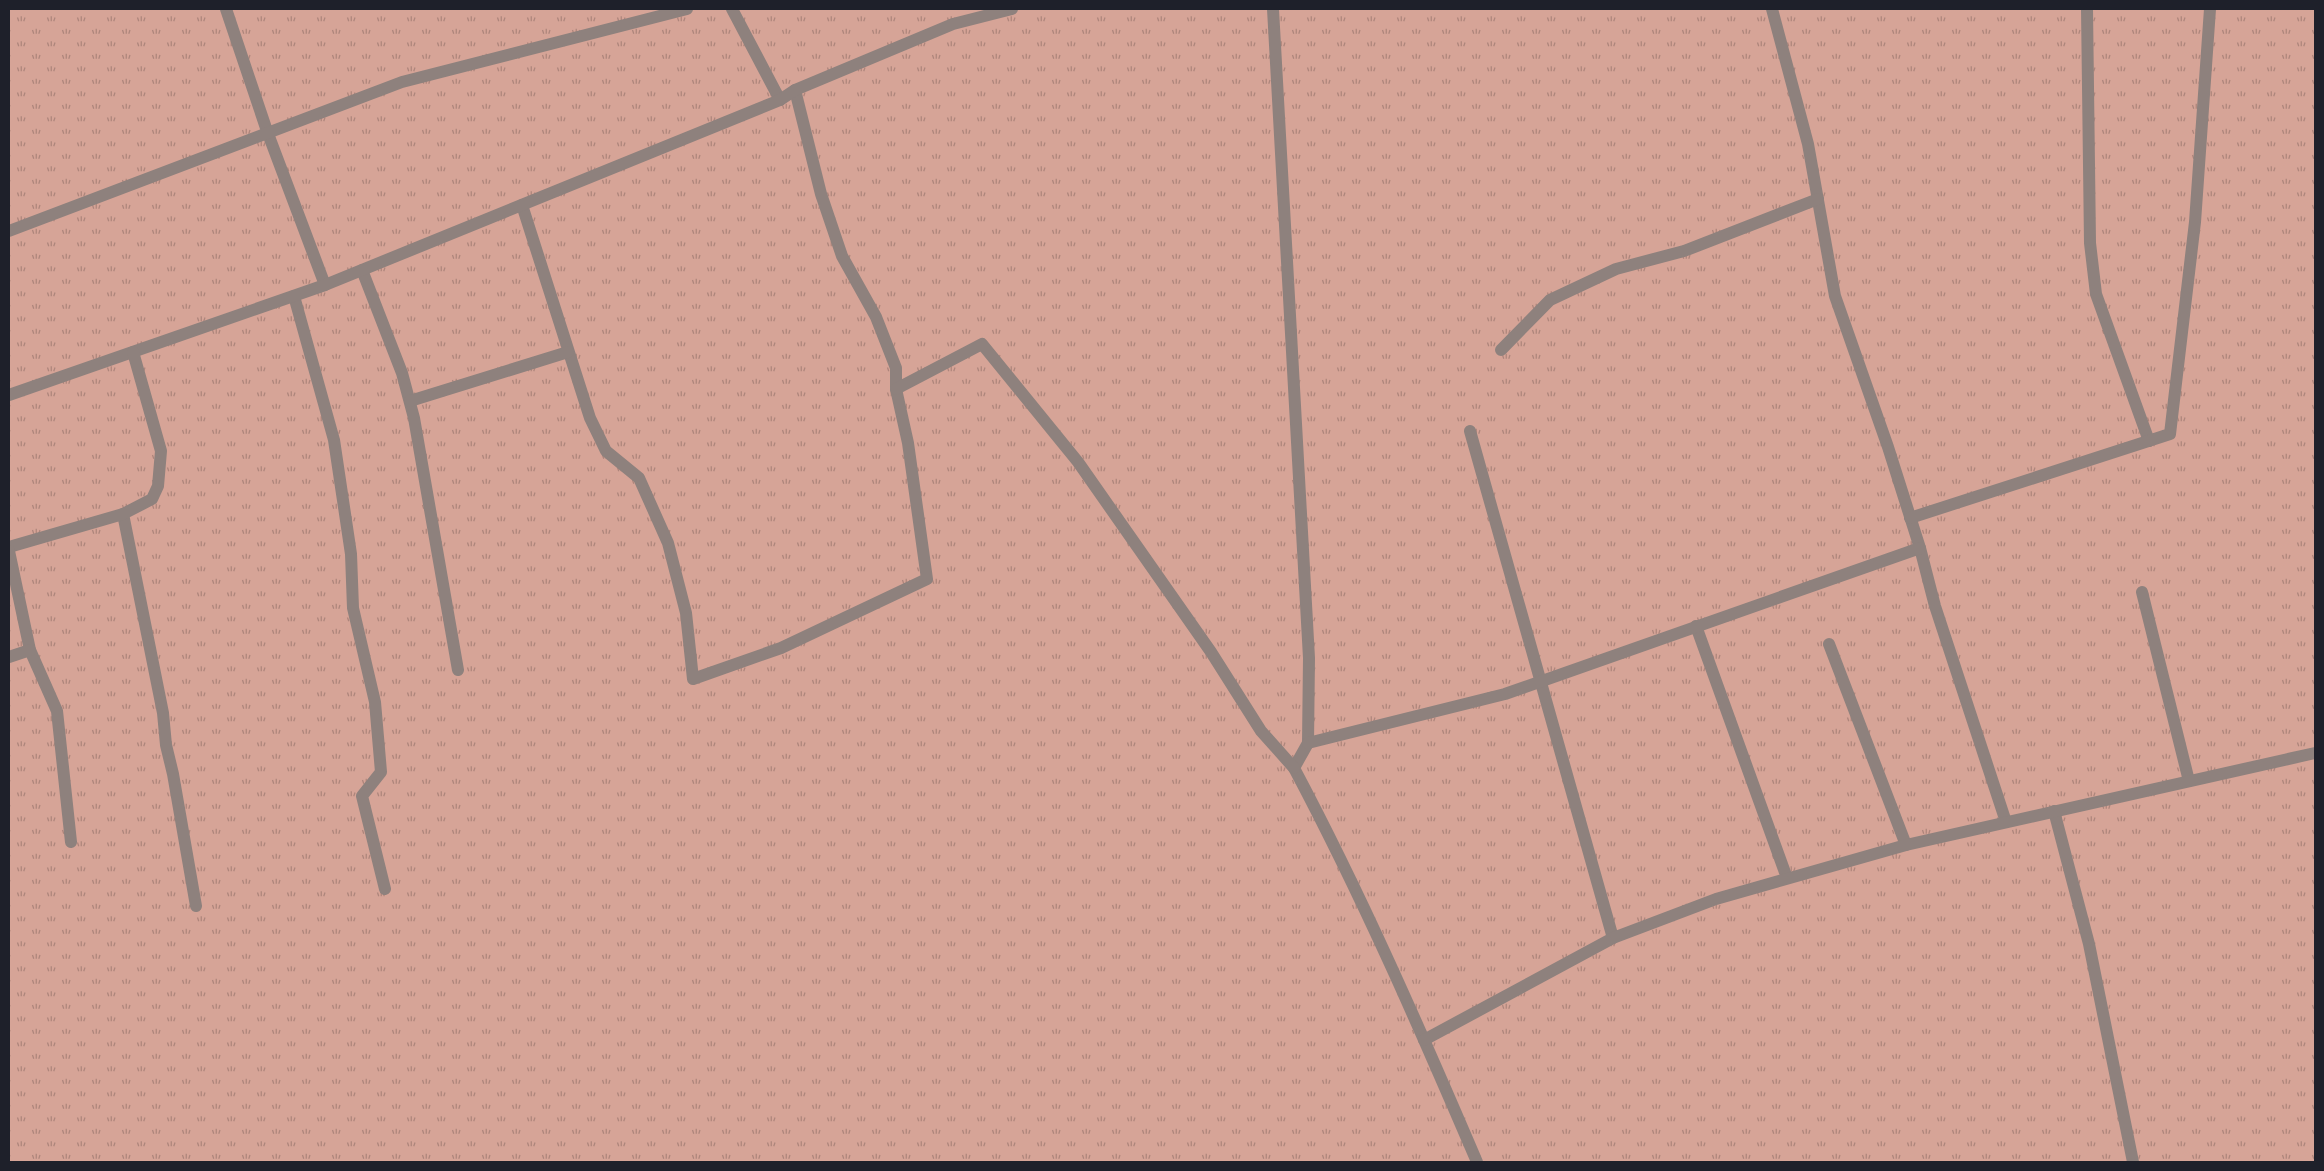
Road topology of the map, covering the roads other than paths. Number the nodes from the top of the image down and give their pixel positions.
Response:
1 (226, 9) edge
2 (687, 9) edge
3 (732, 9) edge
4 (1012, 9) edge
5 (1273, 9) edge
6 (1772, 9) edge
7 (2087, 9) edge
8 (2210, 9) edge
9 (795, 90) junction
10 (780, 100) junction
11 (268, 131) junction
12 (1818, 199) junction
13 (522, 205) junction
14 (9, 231) edge
15 (362, 270) junction
16 (325, 285) junction
17 (294, 296) junction
18 (1501, 350) dead end
19 (133, 352) junction
20 (568, 352) junction
21 (896, 390) junction
22 (9, 395) edge
23 (410, 401) junction
24 (1470, 431) dead end
25 (2148, 441) junction
26 (123, 514) junction
27 (1910, 518) junction
28 (9, 546) edge
29 (1920, 548) junction
30 (9, 551) edge
31 (2142, 592) dead end
32 (1696, 626) junction
33 (1829, 644) dead end
34 (30, 650) junction
35 (9, 658) edge
36 (458, 670) dead end
37 (1541, 682) junction
38 (1308, 743) junction
39 (2315, 753) edge
40 (1294, 768) junction
41 (2189, 781) junction
42 (2054, 811) junction
43 (2006, 822) junction
44 (71, 842) dead end
45 (1906, 845) junction
46 (1787, 878) junction
47 (385, 889) dead end
48 (196, 906) dead end
49 (1613, 938) junction
50 (1424, 1040) junction
51 (1477, 1162) edge
52 (2133, 1162) edge

1 - 11 street
2 - 11 street
3 - 10 street
4 - 9 street
5 - 38 street
6 - 12 street
7 - 25 street
8 - 25 street
9 - 10 street
9 - 21 street
10 - 13 street
11 - 14 street
11 - 16 street
12 - 18 street
12 - 27 street
13 - 15 street
13 - 20 street
15 - 16 street
15 - 23 street
16 - 17 street
17 - 19 street
17 - 47 street
19 - 22 street
19 - 26 street
20 - 21 street
20 - 23 street
21 - 40 street
23 - 36 street
24 - 37 street
25 - 27 street
26 - 28 street
26 - 48 street
27 - 29 street
29 - 32 street
29 - 43 street
30 - 34 street
31 - 41 street
32 - 37 street
32 - 46 street
33 - 45 street
34 - 35 street
34 - 44 street
37 - 38 street
37 - 49 street
38 - 40 street
39 - 41 street
40 - 50 street
41 - 42 street
42 - 43 street
42 - 52 street
43 - 45 street
45 - 46 street
46 - 49 street
49 - 50 street
50 - 51 street

